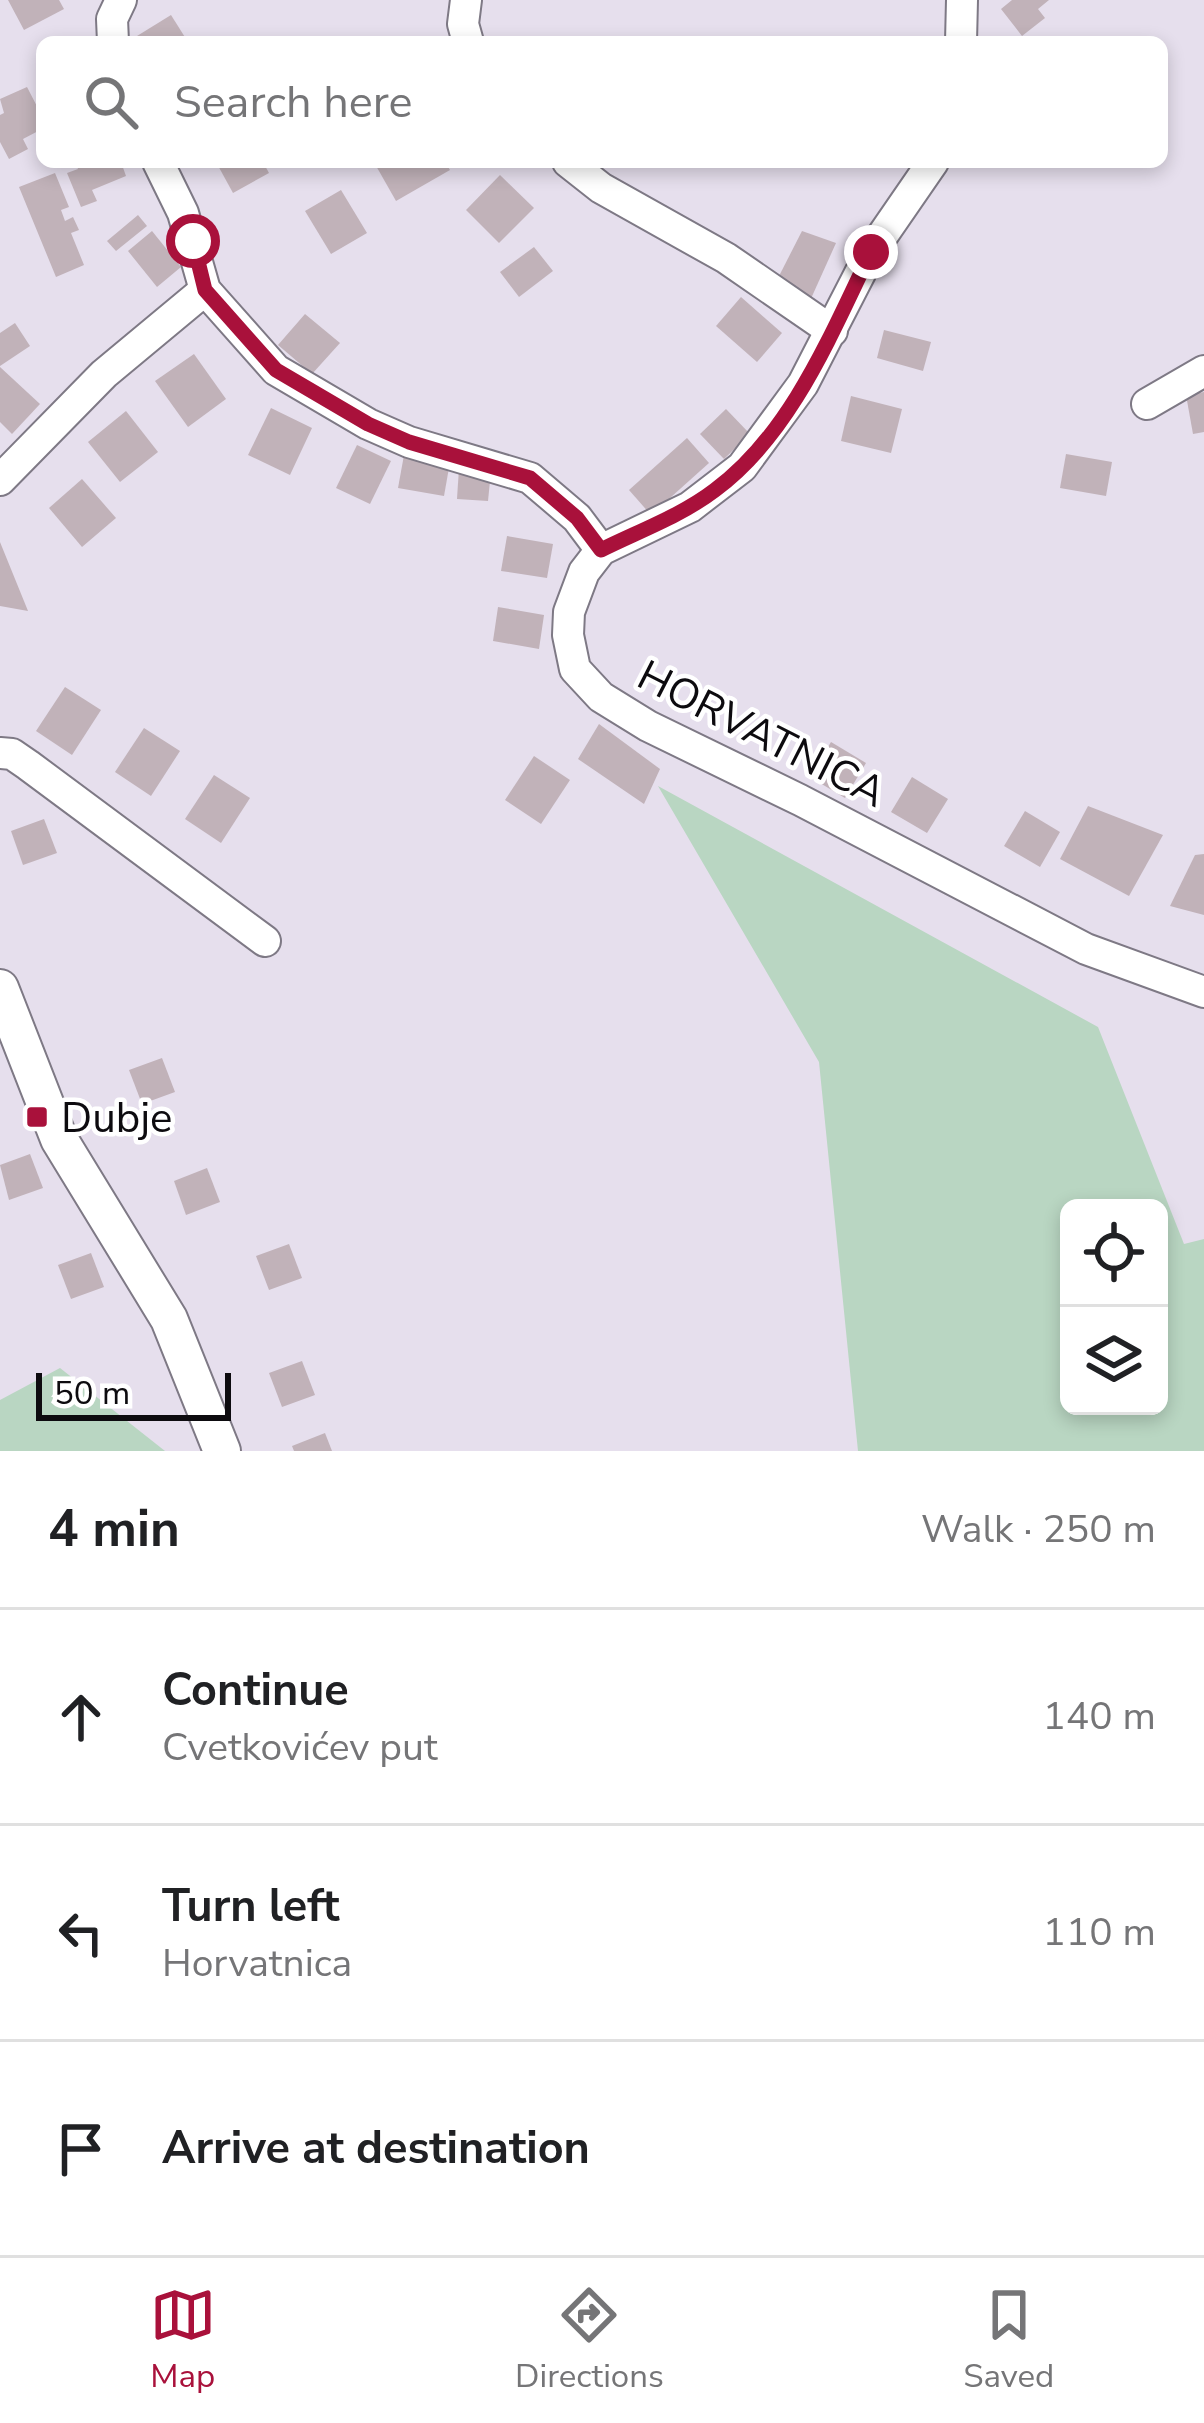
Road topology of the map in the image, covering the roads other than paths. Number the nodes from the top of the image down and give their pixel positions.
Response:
1 (121, 0) edge
2 (466, 0) edge
3 (962, 0) edge
4 (113, 36) edge
5 (466, 36) edge
6 (961, 36) edge
7 (161, 168) edge
8 (576, 168) edge
9 (929, 168) edge
10 (205, 290) junction
11 (832, 331) junction
12 (1204, 371) edge
13 (1148, 404) dead end
14 (4, 467) edge
15 (601, 550) junction
16 (0, 753) edge
17 (266, 941) dead end
18 (0, 988) edge
19 (1204, 992) edge
20 (222, 1451) edge

1 - 4 street
2 - 5 street
3 - 6 street
7 - 10 street
8 - 11 street
9 - 11 street
10 - 14 street
10 - 15 street
11 - 15 street
12 - 13 street
15 - 19 street, HORVATNICA
16 - 17 street
18 - 20 street

